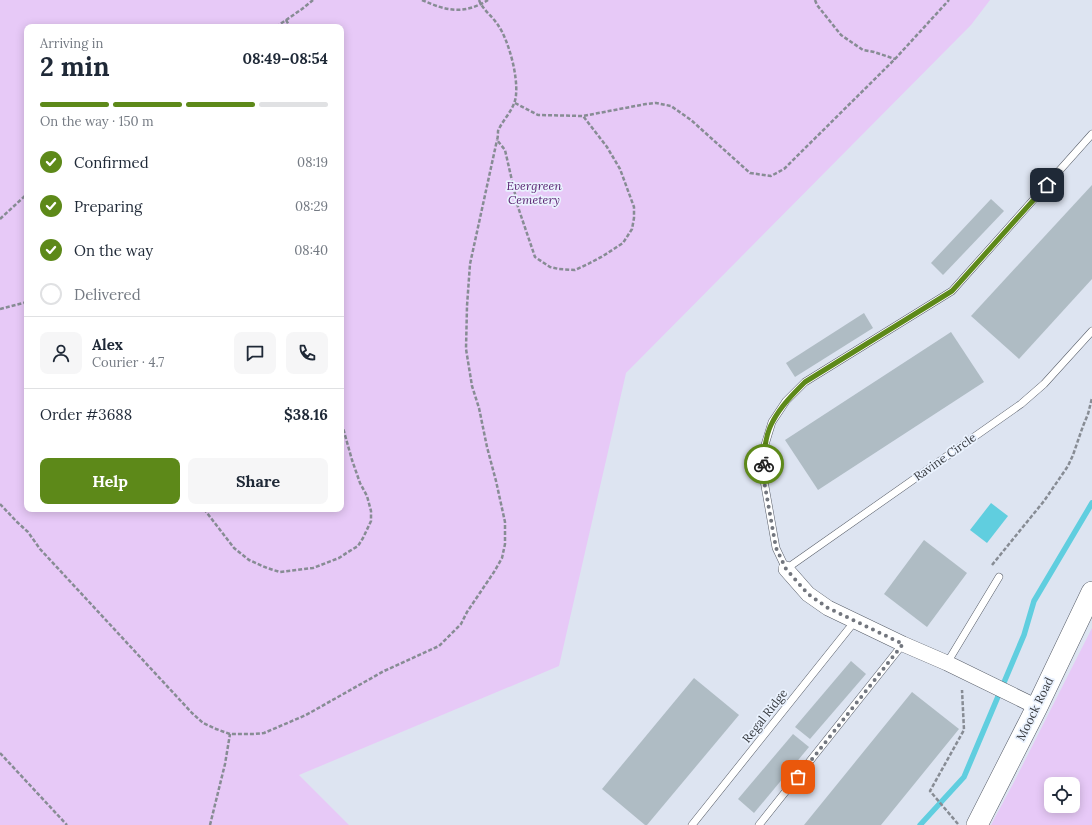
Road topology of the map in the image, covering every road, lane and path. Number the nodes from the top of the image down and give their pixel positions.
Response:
1 (313, 0) edge
2 (422, 0) edge
3 (479, 0) edge
4 (488, 0) edge
5 (815, 0) edge
6 (949, 0) edge
7 (481, 4) junction
8 (286, 20) junction
9 (280, 24) edge
10 (288, 24) edge
11 (894, 59) junction
12 (514, 103) junction
13 (583, 116) junction
14 (1092, 134) edge
15 (497, 140) junction
16 (24, 197) edge
17 (0, 219) edge
18 (24, 303) edge
19 (0, 310) edge
20 (1092, 331) edge
21 (1092, 398) edge
22 (344, 432) edge
23 (0, 504) edge
24 (206, 512) edge
25 (786, 569) junction
26 (999, 577) joint
27 (1092, 592) edge
28 (855, 621) junction
29 (903, 644) junction
30 (947, 663) junction
31 (1037, 708) junction
32 (230, 734) junction
33 (0, 753) edge
34 (67, 825) edge
35 (210, 825) edge
36 (692, 825) edge
37 (759, 825) edge
38 (959, 825) edge
39 (977, 825) edge

1 - 8 path
2 - 7 path
3 - 7 path
4 - 7 path
5 - 11 path
6 - 11 path
7 - 12 path
8 - 9 path
8 - 10 path
11 - 13 path
12 - 13 path
12 - 15 path
13 - 15 path
14 - 25 lane
15 - 32 path
16 - 17 path
18 - 19 path
20 - 25 lane, Ravine Circle
21 - 26 path
22 - 24 path
23 - 32 path
25 - 28 street
26 - 30 lane
27 - 31 main road, Moock Road
28 - 29 street
28 - 36 lane, Regal Ridge
29 - 30 street
29 - 37 lane
30 - 31 street
30 - 38 path
31 - 39 main road, Moock Road
32 - 35 path
33 - 34 path

